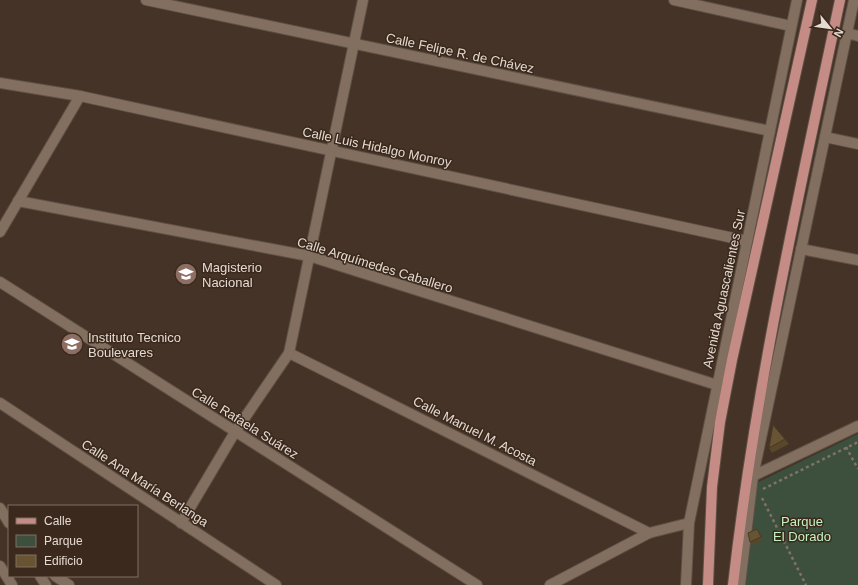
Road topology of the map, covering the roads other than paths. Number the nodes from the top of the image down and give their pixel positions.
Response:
1 (146, 0) edge
2 (363, 0) edge
3 (674, 0) edge
4 (797, 0) edge
5 (812, 0) edge
6 (840, 0) edge
7 (854, 0) edge
8 (791, 26) junction
9 (846, 33) junction
10 (858, 36) edge
11 (354, 44) junction
12 (0, 83) edge
13 (80, 96) junction
14 (770, 131) junction
15 (825, 137) junction
16 (858, 144) edge
17 (333, 151) junction
18 (18, 201) junction
19 (0, 232) edge
20 (747, 241) junction
21 (801, 249) junction
22 (309, 256) junction
23 (858, 260) edge
24 (0, 282) edge
25 (289, 353) junction
26 (717, 385) junction
27 (0, 403) edge
28 (858, 426) edge
29 (235, 432) junction
30 (753, 476) junction
31 (0, 508) edge
32 (8, 521) edge
33 (181, 523) junction
34 (688, 523) junction
35 (649, 533) junction
36 (0, 566) edge
37 (57, 577) edge
38 (12, 585) edge
39 (69, 585) edge
40 (276, 585) edge
41 (477, 585) edge
42 (550, 585) edge
43 (686, 585) edge
44 (708, 585) edge
45 (733, 585) edge
46 (740, 585) edge

1 - 11 street, Calle Felipe R. de Chávez
2 - 11 street
3 - 8 street
4 - 8 street, Avenida Aguascalientes Sur
5 - 44 main road, Avenida Aguascalientes Sur
6 - 45 main road
7 - 9 street
8 - 14 street, Avenida Aguascalientes Sur
9 - 10 street
9 - 15 street
11 - 14 street, Calle Felipe R. de Chávez
11 - 17 street
12 - 13 street, Calle Luis Hidalgo Monroy
13 - 17 street, Calle Luis Hidalgo Monroy
13 - 18 street
14 - 20 street, Avenida Aguascalientes Sur
15 - 16 street
15 - 21 street
17 - 20 street, Calle Luis Hidalgo Monroy
17 - 22 street
18 - 19 street
18 - 22 street, Calle Arquímedes Caballero
20 - 26 street, Avenida Aguascalientes Sur
21 - 23 street
21 - 30 street
22 - 25 street
22 - 26 street, Calle Arquímedes Caballero
24 - 29 street, Calle Rafaela Suárez
25 - 29 street
25 - 35 street, Calle Manuel M. Acosta
26 - 34 street, Avenida Aguascalientes Sur
27 - 33 street, Calle Ana María Berlanga
28 - 30 street
29 - 33 street
29 - 41 street, Calle Rafaela Suárez
30 - 46 street
31 - 32 street
33 - 40 street, Calle Ana María Berlanga
34 - 35 street
34 - 43 street, Avenida Aguascalientes Sur
35 - 42 street
36 - 38 street
37 - 39 street

